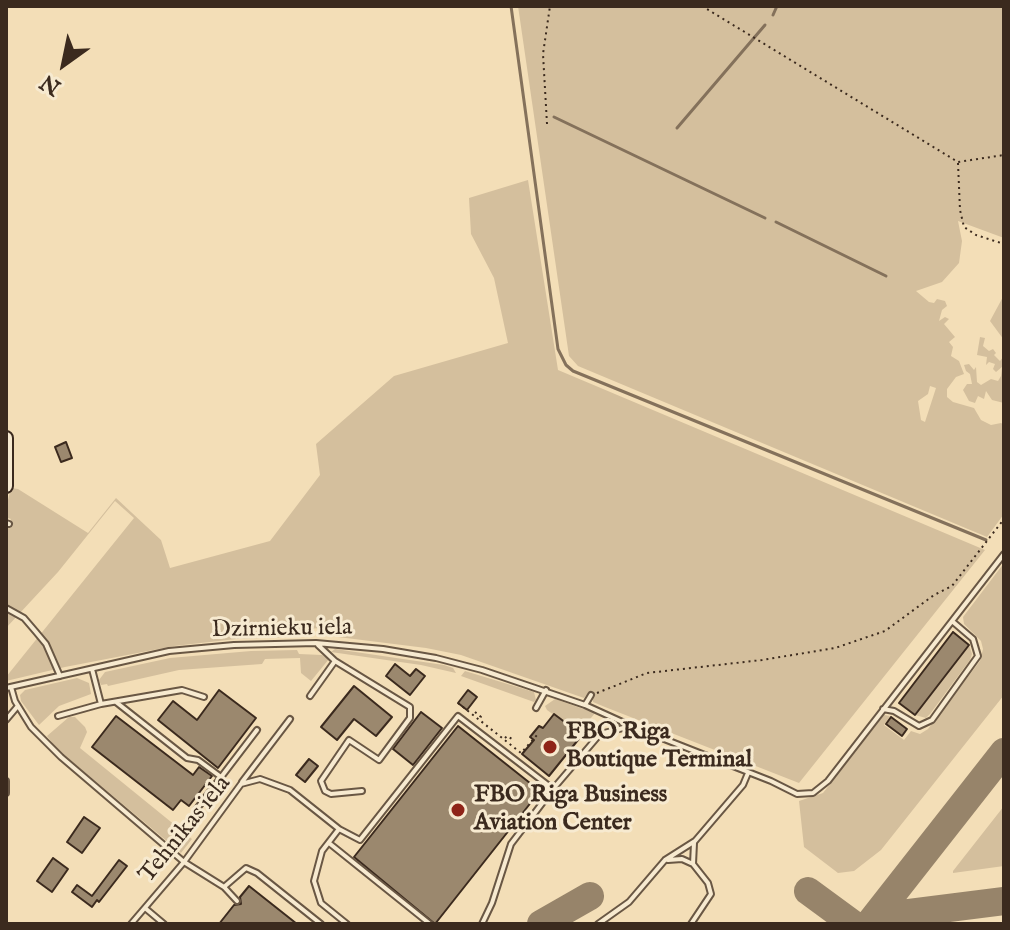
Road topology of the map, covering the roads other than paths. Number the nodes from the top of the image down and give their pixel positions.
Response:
1 (6, 438) edge
2 (6, 486) edge
3 (1004, 554) edge
4 (6, 608) edge
5 (952, 621) junction
6 (316, 643) junction
7 (335, 661) junction
8 (92, 669) junction
9 (60, 676) junction
10 (8, 688) edge
11 (546, 690) junction
12 (591, 695) road end
13 (310, 696) dead end
14 (204, 697) dead end
15 (116, 702) junction
16 (101, 704) junction
17 (585, 705) junction
18 (18, 706) junction
19 (536, 708) dead end
20 (883, 709) junction
21 (58, 716) dead end
22 (290, 719) dead end
23 (6, 720) edge
24 (631, 726) junction
25 (257, 730) dead end
26 (748, 773) junction
27 (221, 777) junction
28 (6, 781) edge
29 (241, 784) junction
30 (553, 789) junction
31 (362, 791) dead end
32 (6, 793) edge
33 (196, 810) dead end
34 (339, 829) junction
35 (695, 841) junction
36 (328, 843) junction
37 (665, 860) junction
38 (184, 862) junction
39 (693, 864) junction
40 (224, 887) junction
41 (237, 901) dead end
42 (145, 908) junction
43 (131, 924) edge
44 (164, 924) edge
45 (321, 924) edge
46 (347, 924) edge
47 (430, 924) edge
48 (482, 924) edge
49 (598, 924) edge
50 (691, 924) edge

1 - 2 street
3 - 5 lane, Dzirnieku iela
4 - 9 lane
5 - 20 lane, Dzirnieku iela
5 - 20 lane
6 - 7 lane
6 - 8 lane, Dzirnieku iela
6 - 11 lane, Dzirnieku iela
7 - 13 lane
7 - 31 lane
8 - 9 lane, Dzirnieku iela
8 - 16 lane
9 - 10 lane, Dzirnieku iela
10 - 18 lane
11 - 17 lane, Dzirnieku iela
11 - 19 lane
12 - 17 lane
14 - 15 lane
15 - 16 lane
15 - 27 lane
16 - 21 lane
17 - 24 lane, Dzirnieku iela
18 - 23 lane
18 - 38 lane
20 - 26 lane, Dzirnieku iela
22 - 29 lane
24 - 26 lane, Dzirnieku iela
24 - 30 lane
25 - 27 lane
26 - 35 lane
27 - 33 lane
28 - 32 lane
29 - 34 lane, Tehnikas iela
29 - 38 lane, Tehnikas iela
30 - 34 lane
30 - 48 lane
34 - 36 lane
35 - 37 lane
35 - 39 lane
36 - 46 lane
36 - 47 lane
37 - 39 lane
37 - 49 lane
38 - 40 lane
38 - 42 lane, Tehnikas iela
39 - 50 lane
40 - 41 lane
40 - 45 lane
42 - 43 lane, Tehnikas iela
42 - 44 lane

